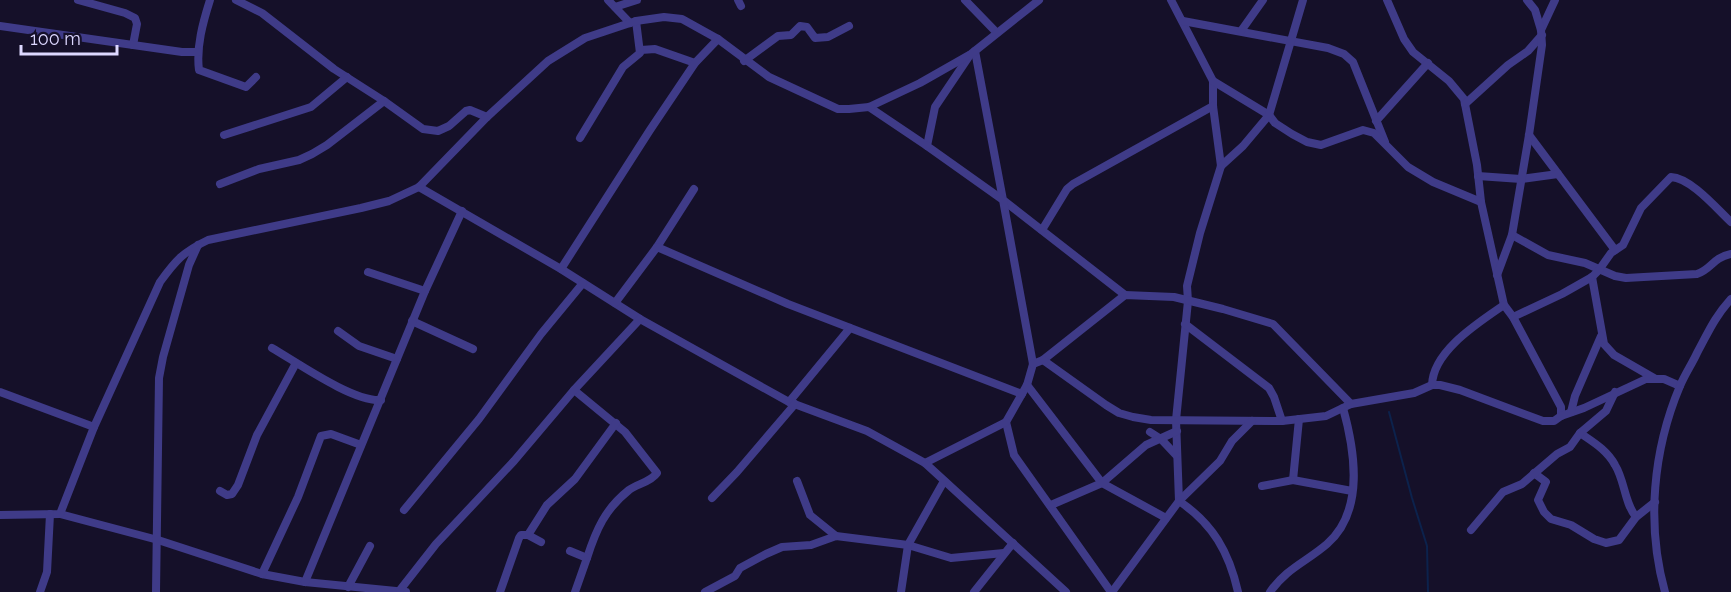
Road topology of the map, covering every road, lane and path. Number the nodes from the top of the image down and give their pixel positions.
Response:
1 (78, 0) edge
2 (210, 0) edge
3 (236, 0) edge
4 (608, 0) edge
5 (637, 0) edge
6 (965, 0) edge
7 (1039, 0) edge
8 (1171, 0) edge
9 (1263, 0) edge
10 (1303, 0) edge
11 (1387, 0) edge
12 (1527, 0) edge
13 (1555, 0) edge
14 (615, 7) junction
15 (1183, 21) junction
16 (633, 22) junction
17 (0, 26) edge
18 (849, 26) dead end
19 (1241, 31) junction
20 (997, 33) junction
21 (1541, 33) junction
22 (718, 39) junction
23 (1290, 40) junction
24 (133, 45) junction
25 (641, 50) junction
26 (198, 52) junction
27 (973, 53) junction
28 (744, 61) junction
29 (695, 63) junction
30 (1428, 63) junction
31 (256, 77) dead end
32 (347, 77) junction
33 (1213, 81) junction
34 (384, 101) junction
35 (1465, 104) junction
36 (869, 106) junction
37 (1213, 106) junction
38 (1269, 115) junction
39 (487, 117) junction
40 (1376, 121) junction
41 (224, 135) dead end
42 (1529, 135) junction
43 (580, 138) dead end
44 (1386, 143) junction
45 (927, 146) junction
46 (1221, 166) junction
47 (1558, 174) junction
48 (1478, 176) junction
49 (1521, 179) junction
50 (220, 184) dead end
51 (419, 187) junction
52 (694, 189) dead end
53 (1003, 200) junction
54 (1481, 202) junction
55 (462, 211) junction
56 (1731, 222) edge
57 (1042, 230) junction
58 (1512, 235) junction
59 (198, 245) junction
60 (657, 248) junction
61 (1616, 250) junction
62 (1731, 254) edge
63 (561, 269) junction
64 (1599, 270) junction
65 (368, 272) dead end
66 (1497, 275) junction
67 (1592, 277) junction
68 (583, 283) junction
69 (425, 291) junction
70 (1125, 295) junction
71 (1731, 299) edge
72 (1188, 301) junction
73 (615, 303) junction
74 (1504, 305) junction
75 (1512, 316) junction
76 (640, 318) junction
77 (412, 321) junction
78 (1185, 324) junction
79 (850, 328) junction
80 (338, 331) dead end
81 (1601, 335) junction
82 (272, 348) dead end
83 (473, 349) dead end
84 (397, 359) junction
85 (1043, 360) junction
86 (296, 363) junction
87 (1033, 364) junction
88 (1654, 378) junction
89 (1027, 385) junction
90 (1432, 386) junction
91 (1680, 386) junction
92 (574, 390) junction
93 (0, 392) edge
94 (1615, 392) junction
95 (1022, 394) junction
96 (381, 400) junction
97 (792, 403) junction
98 (1347, 406) junction
99 (1571, 412) junction
100 (1561, 416) junction
101 (1299, 419) junction
102 (1151, 420) junction
103 (1176, 420) junction
104 (1252, 421) junction
105 (1282, 421) junction
106 (1006, 422) junction
107 (616, 423) junction
108 (94, 427) junction
109 (1177, 431) junction
110 (1150, 432) junction
111 (1580, 433) junction
112 (1161, 439) junction
113 (361, 445) junction
114 (1146, 445) junction
115 (1176, 455) junction
116 (925, 463) junction
117 (1534, 473) junction
118 (1293, 480) junction
119 (797, 481) dead end
120 (944, 481) junction
121 (1102, 483) junction
122 (1262, 486) dead end
123 (220, 491) dead end
124 (1352, 491) junction
125 (712, 498) dead end
126 (1179, 501) junction
127 (1655, 502) junction
128 (1051, 505) junction
129 (404, 510) dead end
130 (60, 513) junction
131 (50, 514) junction
132 (0, 515) edge
133 (1636, 517) junction
134 (1166, 518) junction
135 (1471, 530) dead end
136 (528, 535) junction
137 (836, 536) junction
138 (158, 540) junction
139 (541, 542) dead end
140 (1013, 543) junction
141 (908, 545) junction
142 (370, 546) dead end
143 (570, 551) dead end
144 (1004, 553) junction
145 (586, 558) junction
146 (262, 574) junction
147 (305, 582) junction
148 (348, 586) junction
149 (364, 590) edge
150 (403, 591) edge
151 (40, 592) edge
152 (156, 592) edge
153 (500, 592) edge
154 (574, 592) edge
155 (705, 592) edge
156 (901, 592) edge
157 (974, 592) edge
158 (1066, 592) edge
159 (1111, 592) edge
160 (1238, 592) edge
161 (1270, 592) edge
162 (1665, 592) edge

1 - 24 street
2 - 26 street
3 - 32 street
4 - 14 street
5 - 14 street
6 - 20 street
7 - 20 street
8 - 15 street
9 - 19 street
10 - 23 street
11 - 30 street
12 - 21 street
13 - 21 street
14 - 16 street
15 - 19 street
15 - 33 street
16 - 22 street
16 - 25 street
16 - 39 street
17 - 24 street
18 - 28 street
19 - 23 street
20 - 27 street
21 - 35 street
21 - 42 street
22 - 28 street
22 - 29 street
23 - 38 street
23 - 40 street
24 - 26 street
25 - 29 street
25 - 43 street
26 - 31 street
27 - 36 street
27 - 45 street
27 - 53 street
28 - 36 street
29 - 63 street
30 - 35 street
30 - 40 street
32 - 34 street
32 - 41 street
33 - 37 street
33 - 38 street
34 - 39 street
34 - 50 street
35 - 48 street
36 - 45 street
37 - 46 street
37 - 57 street
38 - 44 street
38 - 46 street
39 - 51 street
40 - 44 street
42 - 47 street
42 - 49 street
44 - 54 street
45 - 53 street
46 - 72 street
47 - 49 street
47 - 61 street
48 - 49 street
48 - 54 street
49 - 58 street
51 - 55 street
51 - 59 street
52 - 60 street
53 - 57 street
53 - 87 street
54 - 66 street
55 - 63 street
55 - 69 street
56 - 61 street
57 - 70 street
58 - 64 street
58 - 66 street
59 - 108 street
59 - 138 street
60 - 73 street
60 - 79 street
61 - 64 street
62 - 64 street
63 - 68 street
64 - 67 street
65 - 69 street
66 - 74 street
67 - 75 street
67 - 81 street
68 - 73 street
68 - 129 street
69 - 77 street
70 - 72 street
70 - 85 street
71 - 91 street
72 - 78 street
72 - 98 street
73 - 76 street
74 - 75 street
74 - 90 street
75 - 100 street
76 - 92 street
76 - 97 street
77 - 83 street
77 - 84 street
78 - 103 street
78 - 105 street
79 - 95 street
79 - 97 street
80 - 84 street
81 - 88 street
81 - 99 street
82 - 86 street
84 - 96 street
85 - 87 street
85 - 102 street
86 - 96 street
86 - 123 street
87 - 89 street
88 - 91 street
88 - 94 street
89 - 95 street
89 - 121 street
90 - 98 street
90 - 100 street
91 - 127 street
92 - 107 street
92 - 150 street
93 - 108 street
94 - 99 street
94 - 111 street
95 - 106 street
96 - 113 street
97 - 116 street
97 - 125 street
98 - 101 street
98 - 124 street
99 - 100 street
101 - 105 street
101 - 118 street
102 - 103 street
102 - 110 street
103 - 104 street
103 - 109 street
104 - 105 street
104 - 126 street
106 - 116 street
106 - 128 street
107 - 136 street
107 - 145 street
108 - 130 street
109 - 112 street
109 - 115 street
110 - 112 street
110 - 114 street
111 - 117 street
111 - 133 street
112 - 114 street
112 - 115 street
113 - 146 street
113 - 147 street
114 - 121 street
115 - 126 street
116 - 120 street
117 - 133 street
117 - 135 street
118 - 122 street
118 - 124 street
119 - 137 street
120 - 140 street
120 - 141 street
121 - 128 street
121 - 134 street
124 - 161 street
126 - 134 street
126 - 160 street
127 - 133 street
127 - 162 street
128 - 159 street
130 - 131 street
130 - 138 street
131 - 132 street
131 - 151 street
134 - 159 street
136 - 139 street
136 - 153 street
137 - 141 street
137 - 155 street
138 - 146 street
138 - 152 street
140 - 144 street
140 - 158 street
141 - 144 street
141 - 156 street
142 - 148 street
143 - 145 street
144 - 157 street
145 - 154 street
146 - 147 street
147 - 148 street
148 - 149 street
149 - 150 street

